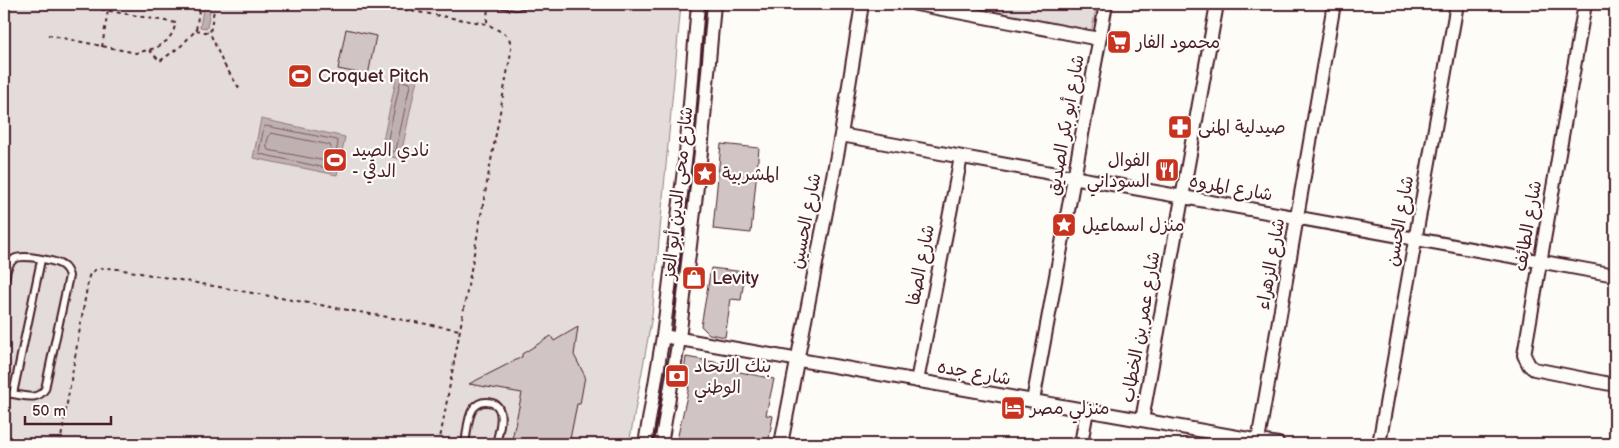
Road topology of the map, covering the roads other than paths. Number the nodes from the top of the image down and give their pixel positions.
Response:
1 (504, 4) edge
2 (525, 4) edge
3 (698, 4) edge
4 (714, 4) edge
5 (862, 4) edge
6 (916, 4) edge
7 (1106, 4) edge
8 (1217, 4) edge
9 (1334, 4) edge
10 (1457, 4) edge
11 (1585, 4) edge
12 (1099, 39) junction
13 (841, 135) junction
14 (961, 157) junction
15 (1074, 177) junction
16 (1182, 197) junction
17 (1296, 217) junction
18 (1415, 239) junction
19 (41, 260) junction
20 (1540, 261) junction
21 (1615, 275) edge
22 (4, 285) edge
23 (663, 336) junction
24 (680, 339) junction
25 (796, 359) junction
26 (917, 381) junction
27 (1615, 385) edge
28 (4, 394) edge
29 (13, 394) junction
30 (1033, 401) junction
31 (1086, 410) junction
32 (1142, 420) junction
33 (1258, 441) junction
34 (465, 444) edge
35 (496, 444) edge
36 (645, 444) edge
37 (661, 444) edge
38 (781, 444) edge
39 (1081, 444) edge
40 (1278, 444) edge
41 (1379, 444) edge

1 - 2 lane
3 - 23 street, شارع محى الدين أبو العز
4 - 24 street, شارع محى الدين أبو العز
5 - 13 street, شارع الحسين
6 - 12 street
7 - 12 street, شارع أبو بكر الصديق
8 - 16 street, شارع عمر بن الخطاب
9 - 17 street, شارع الزهراء
10 - 18 street, شارع الحسن
11 - 20 street, شارع الطائف
12 - 15 street, شارع أبو بكر الصديق
13 - 14 street, شارع المروه
13 - 25 street, شارع الحسين
14 - 15 street, شارع المروه
14 - 26 street, شارع الصفا
15 - 16 street, شارع المروه
15 - 30 street, شارع أبو بكر الصديق
16 - 17 street, شارع المروه
16 - 32 street, شارع عمر بن الخطاب
17 - 18 street, شارع المروه
17 - 33 street, شارع الزهراء
18 - 20 street, شارع المروه
18 - 41 street, شارع الحسن
19 - 22 lane
19 - 29 lane
19 - 29 lane
20 - 21 street, شارع المروه
20 - 27 street, شارع الطائف
23 - 24 street, شارع جده
23 - 36 street, شارع محى الدين أبو العز
24 - 25 street, شارع جده
24 - 37 street, شارع محى الدين أبو العز
25 - 26 street, شارع جده
25 - 38 street, شارع الحسين
26 - 30 street, شارع جده
28 - 29 lane
30 - 31 street, شارع جده
31 - 32 street, شارع جده
31 - 39 street
32 - 33 street, شارع جده
33 - 40 street, شارع جده
34 - 35 lane

